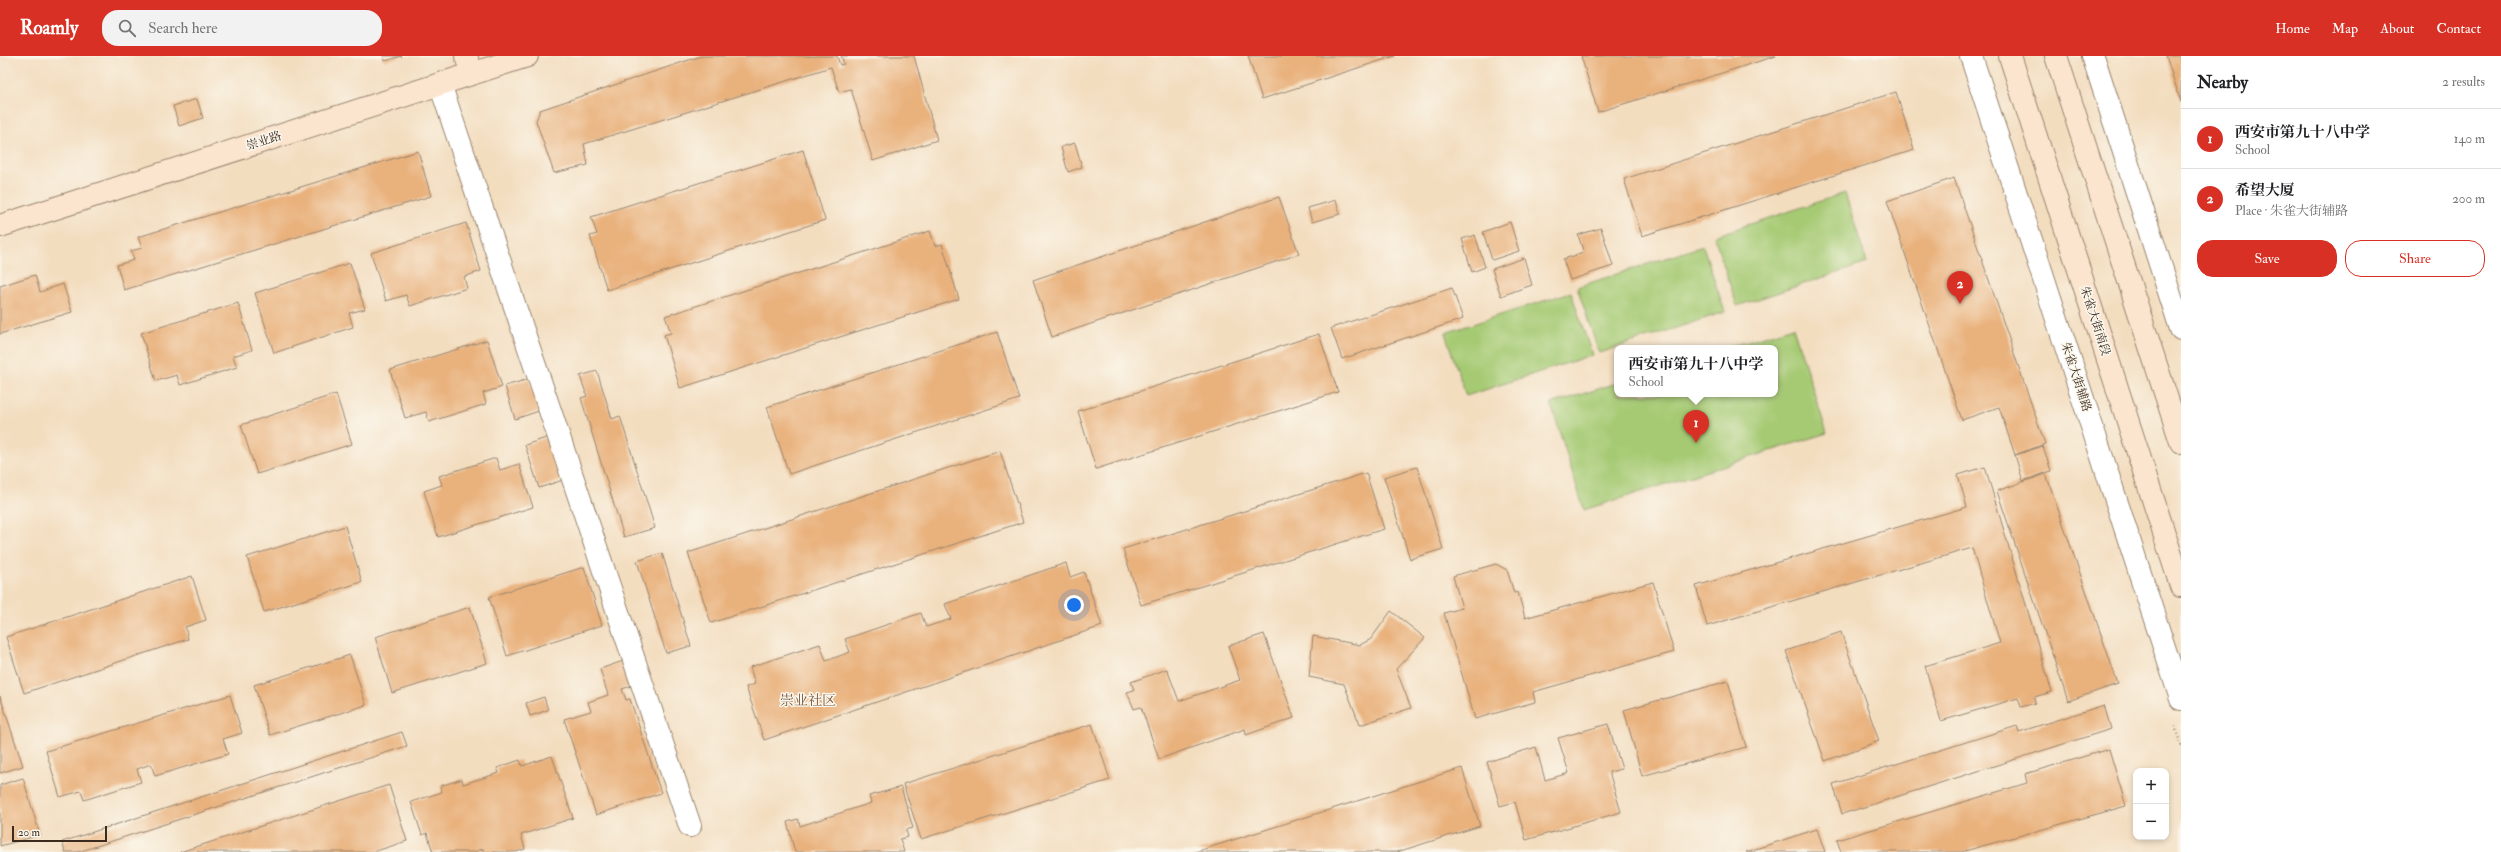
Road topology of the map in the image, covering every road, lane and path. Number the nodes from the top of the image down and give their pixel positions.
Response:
1 (527, 56) edge
2 (1971, 56) edge
3 (2010, 56) edge
4 (2056, 56) edge
5 (2093, 56) edge
6 (469, 65) edge
7 (440, 84) junction
8 (0, 226) edge
9 (2181, 329) edge
10 (2181, 442) edge
11 (2179, 574) edge
12 (2181, 699) edge
13 (690, 826) dead end

1 - 6 main road, 崇业路
2 - 12 street, 朱雀大街辅路
3 - 11 main road, 朱雀大街南段
4 - 10 main road
5 - 9 street
6 - 7 main road, 崇业路
7 - 8 main road, 崇业路
7 - 13 street

